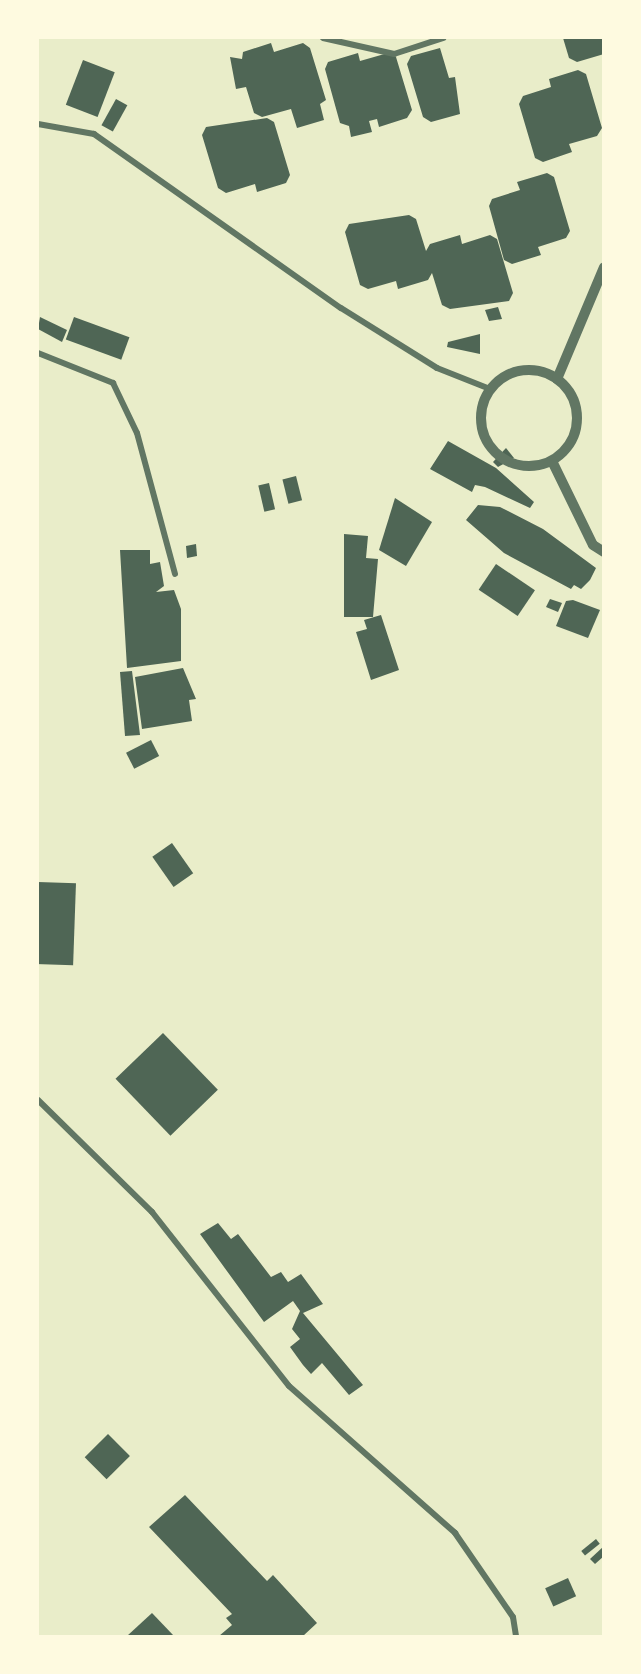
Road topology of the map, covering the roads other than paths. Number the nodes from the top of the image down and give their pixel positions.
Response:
1 (323, 38) edge
2 (443, 38) edge
3 (38, 124) edge
4 (603, 267) edge
5 (38, 353) edge
6 (557, 379) junction
7 (490, 389) junction
8 (552, 461) junction
9 (603, 552) edge
10 (175, 574) dead end
11 (38, 1100) edge
12 (516, 1636) edge

1 - 2 street
3 - 7 street
4 - 6 street
5 - 10 street
6 - 7 street
6 - 8 street
7 - 8 street
8 - 9 street
11 - 12 street

